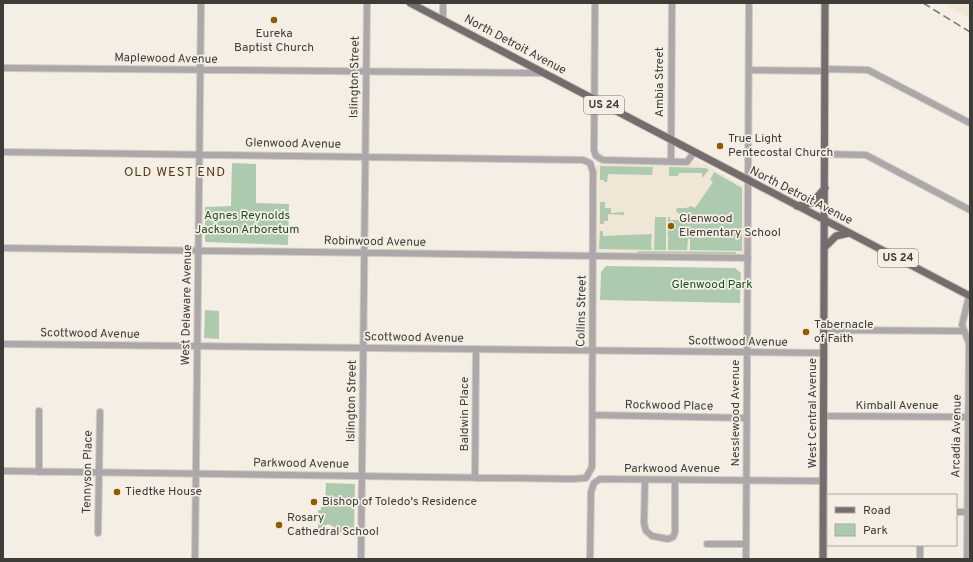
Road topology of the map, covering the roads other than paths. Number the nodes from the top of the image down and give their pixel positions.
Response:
1 (201, 3) edge
2 (367, 3) edge
3 (410, 3) edge
4 (443, 3) edge
5 (595, 3) edge
6 (672, 3) edge
7 (749, 3) edge
8 (825, 3) edge
9 (443, 20) junction
10 (3, 68) edge
11 (200, 70) junction
12 (749, 70) junction
13 (826, 70) junction
14 (366, 72) junction
15 (544, 73) junction
16 (595, 100) junction
17 (970, 123) edge
18 (671, 140) junction
19 (3, 152) edge
20 (694, 152) junction
21 (199, 154) junction
22 (825, 154) junction
23 (365, 156) junction
24 (583, 160) joint
25 (671, 161) junction
26 (748, 181) junction
27 (825, 188) junction
28 (797, 206) junction
29 (970, 210) edge
30 (825, 221) junction
31 (849, 233) junction
32 (825, 247) junction
33 (3, 248) edge
34 (198, 251) junction
35 (364, 253) junction
36 (593, 256) junction
37 (748, 258) junction
38 (969, 296) edge
39 (824, 330) junction
40 (964, 331) junction
41 (3, 344) edge
42 (197, 346) junction
43 (363, 348) junction
44 (476, 349) junction
45 (592, 351) junction
46 (747, 353) junction
47 (824, 353) junction
48 (970, 360) edge
49 (39, 411) dead end
50 (100, 412) dead end
51 (592, 415) junction
52 (824, 416) junction
53 (969, 417) edge
54 (747, 418) junction
55 (592, 467) joint
56 (3, 471) edge
57 (39, 472) junction
58 (98, 472) junction
59 (196, 474) junction
60 (362, 476) junction
61 (475, 478) junction
62 (645, 480) junction
63 (675, 480) junction
64 (746, 481) junction
65 (823, 481) junction
66 (826, 511) edge
67 (957, 512) edge
68 (969, 512) edge
69 (98, 533) dead end
70 (708, 544) dead end
71 (746, 544) junction
72 (920, 546) edge
73 (195, 559) edge
74 (361, 559) edge
75 (590, 559) edge
76 (746, 559) edge
77 (823, 559) edge
78 (920, 559) edge
79 (967, 559) edge

1 - 11 street, West Delaware Avenue
2 - 14 street, Islington Street
3 - 9 main road, North Detroit Avenue / US 24
4 - 9 street
5 - 16 street
6 - 18 street, Ambia Street
7 - 12 street, Nesslewood Avenue
8 - 13 main road, West Central Avenue
9 - 15 main road, North Detroit Avenue / US 24
10 - 11 street, Maplewood Avenue
11 - 14 street, Maplewood Avenue
11 - 21 street, West Delaware Avenue
12 - 13 street
12 - 26 street, Nesslewood Avenue
13 - 17 street
13 - 22 main road, West Central Avenue
14 - 15 street, Maplewood Avenue
14 - 23 street, Islington Street
15 - 16 main road, North Detroit Avenue / US 24
16 - 18 main road, North Detroit Avenue / US 24
16 - 25 street
18 - 20 main road, North Detroit Avenue / US 24
18 - 25 street, Ambia Street
19 - 21 street, Glenwood Avenue
20 - 25 street
20 - 26 main road, North Detroit Avenue / US 24
21 - 23 street, Glenwood Avenue
21 - 34 street, West Delaware Avenue
22 - 27 main road, West Central Avenue
22 - 29 street
23 - 24 street, Glenwood Avenue
23 - 35 street, Islington Street
24 - 36 street, Collins Street
26 - 28 main road, North Detroit Avenue / US 24
26 - 37 street, Nesslewood Avenue
27 - 28 main road
27 - 30 main road, West Central Avenue
28 - 30 main road, North Detroit Avenue / US 24
30 - 31 main road, North Detroit Avenue / US 24
30 - 32 main road, West Central Avenue
31 - 32 main road
31 - 38 main road, North Detroit Avenue / US 24
32 - 39 main road, West Central Avenue
33 - 34 street, Robinwood Avenue
34 - 35 street, Robinwood Avenue
34 - 42 street, West Delaware Avenue
35 - 36 street, Robinwood Avenue
35 - 43 street, Islington Street
36 - 37 street, Robinwood Avenue
36 - 45 street, Collins Street
37 - 46 street, Nesslewood Avenue
38 - 40 street, Arcadia Avenue
39 - 40 street
39 - 47 main road, West Central Avenue
40 - 48 street, Arcadia Avenue
41 - 42 street, Scottwood Avenue
42 - 43 street, Scottwood Avenue
42 - 59 street, West Delaware Avenue
43 - 44 street, Scottwood Avenue
43 - 60 street, Islington Street
44 - 45 street, Scottwood Avenue
44 - 61 street, Baldwin Place
45 - 46 street, Scottwood Avenue
45 - 51 street, Collins Street
46 - 47 street, Scottwood Avenue
46 - 54 street, Nesslewood Avenue
47 - 52 main road, West Central Avenue
48 - 53 street, Arcadia Avenue
49 - 57 street
50 - 58 street, Tennyson Place
51 - 54 street, Rockwood Place
51 - 55 street, Collins Street
52 - 53 street, Kimball Avenue
52 - 65 main road, West Central Avenue
53 - 68 street, Arcadia Avenue
54 - 64 street, Nesslewood Avenue
55 - 61 street, Parkwood Avenue
56 - 57 street, Parkwood Avenue
57 - 58 street, Parkwood Avenue
58 - 59 street, Parkwood Avenue
58 - 69 street, Tennyson Place
59 - 60 street, Parkwood Avenue
59 - 73 street, West Delaware Avenue
60 - 61 street, Parkwood Avenue
60 - 74 street, Islington Street
62 - 63 street, Parkwood Avenue
62 - 63 street
62 - 75 street, Parkwood Avenue
63 - 64 street, Parkwood Avenue
64 - 65 street, Parkwood Avenue
64 - 71 street, Nesslewood Avenue
65 - 66 main road, West Central Avenue
66 - 77 main road, West Central Avenue
67 - 68 street
68 - 79 street, Arcadia Avenue
70 - 71 street
71 - 76 street, Nesslewood Avenue
72 - 78 street

